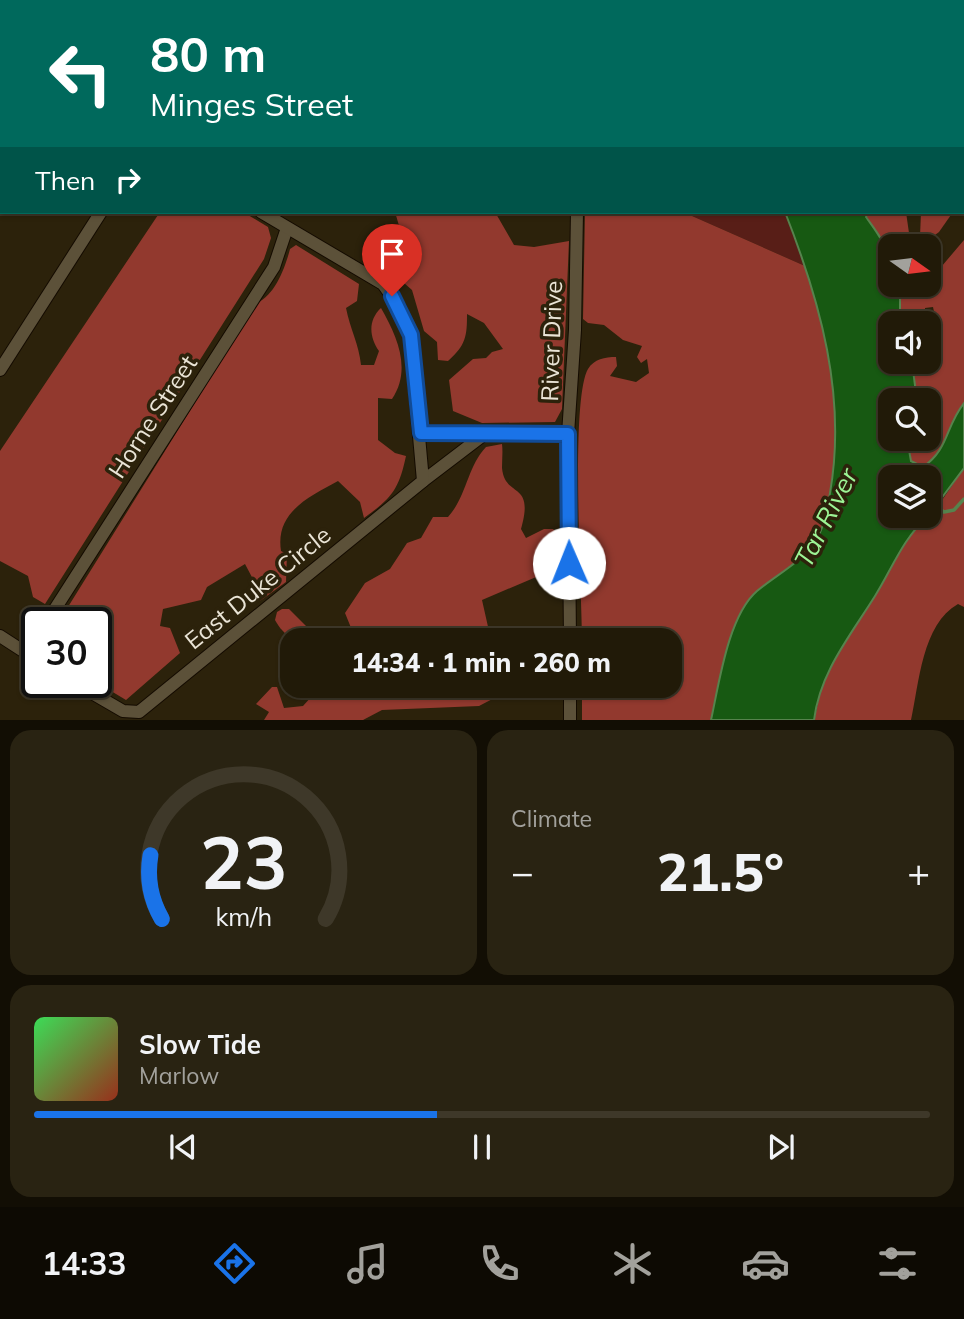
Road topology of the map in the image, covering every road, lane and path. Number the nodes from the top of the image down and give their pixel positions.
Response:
1 (100, 214) edge
2 (264, 214) edge
3 (576, 214) edge
4 (287, 228) junction
5 (0, 370) edge
6 (421, 433) junction
7 (486, 433) junction
8 (568, 434) junction
9 (423, 481) junction
10 (56, 607) edge
11 (570, 628) edge
12 (0, 636) edge
13 (21, 649) edge
14 (101, 698) edge
15 (570, 698) edge
16 (570, 720) edge

1 - 5 street
2 - 4 street
3 - 8 street, River Drive
4 - 6 street
4 - 10 street, Horne Street
6 - 7 street
6 - 9 street
7 - 8 street
7 - 9 street, East Duke Circle
8 - 11 street, River Drive
9 - 14 street, East Duke Circle
12 - 13 street
15 - 16 street

